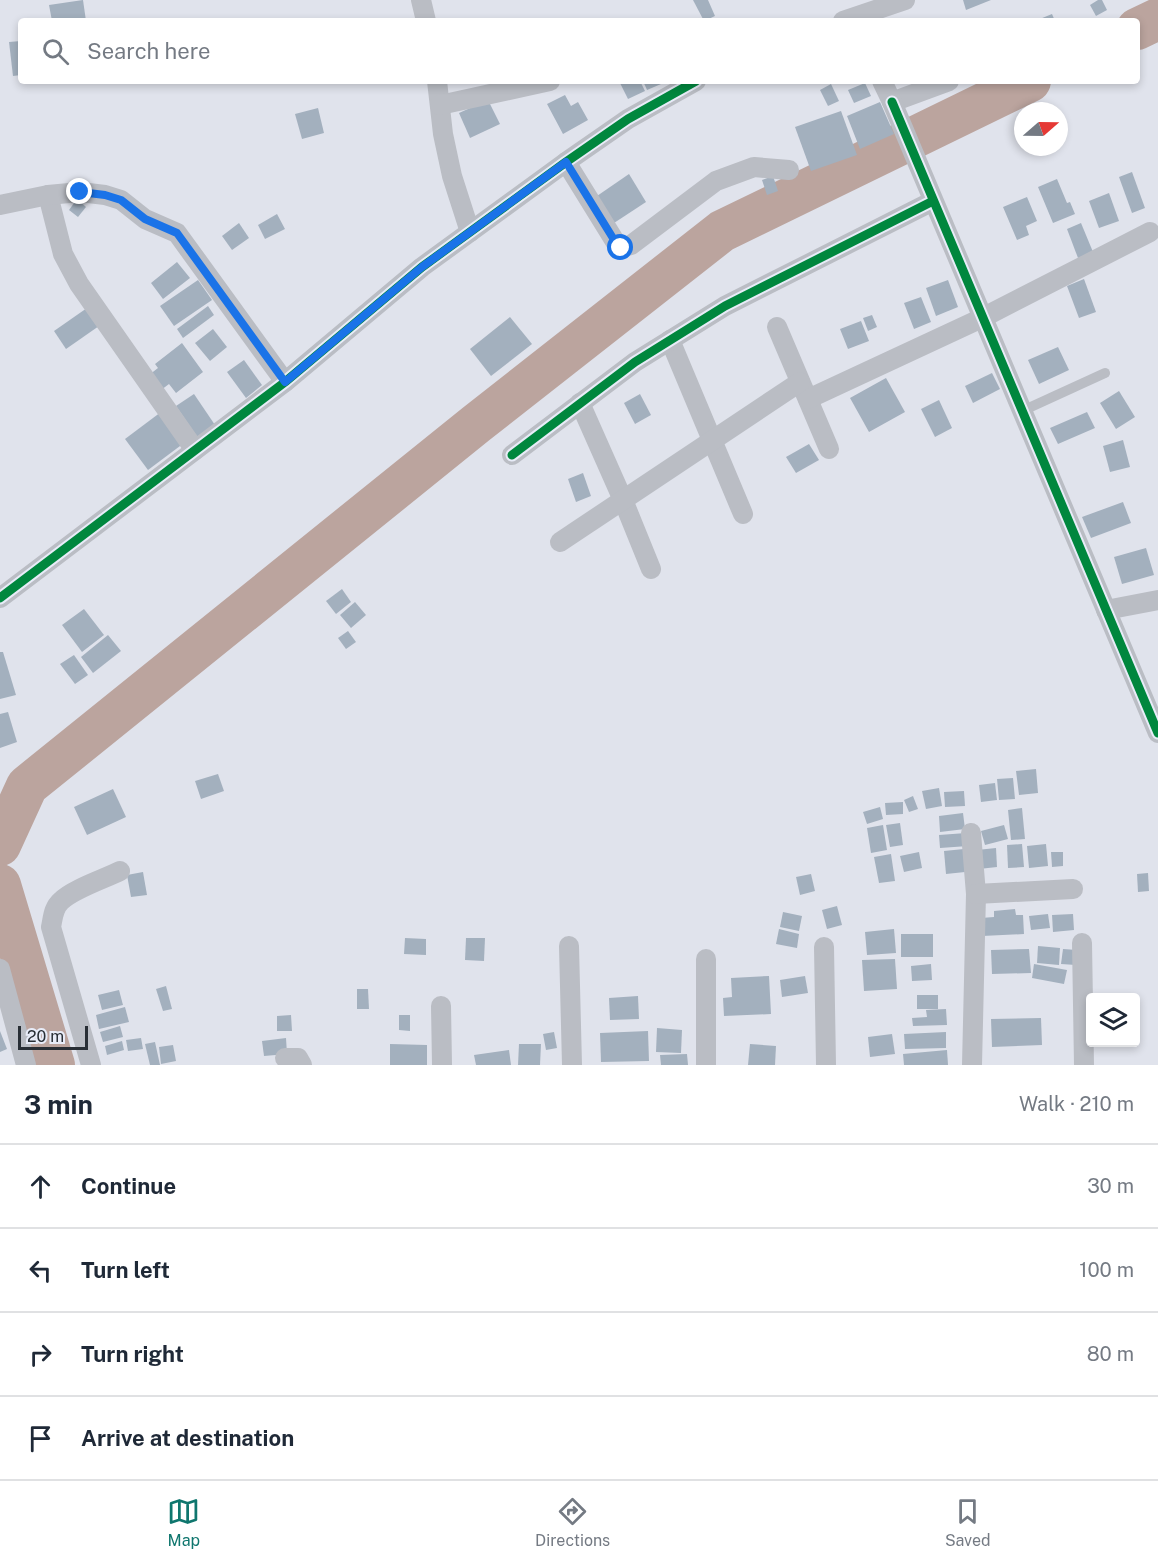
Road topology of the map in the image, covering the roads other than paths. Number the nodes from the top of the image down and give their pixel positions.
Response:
1 (421, 0) edge
2 (905, 0) edge
3 (854, 14) edge
4 (425, 18) edge
5 (437, 84) edge
6 (536, 84) edge
7 (691, 84) edge
8 (883, 84) edge
9 (941, 84) edge
10 (892, 102) junction
11 (440, 105) junction
12 (566, 162) junction
13 (789, 170) dead end
14 (48, 195) junction
15 (931, 195) junction
16 (0, 205) edge
17 (470, 232) junction
18 (1150, 232) dead end
19 (982, 318) junction
20 (777, 327) dead end
21 (670, 340) junction
22 (1105, 373) dead end
23 (285, 382) junction
24 (804, 391) junction
25 (580, 403) junction
26 (1022, 411) junction
27 (712, 440) junction
28 (829, 449) dead end
29 (195, 450) junction
30 (512, 455) dead end
31 (622, 500) junction
32 (743, 514) dead end
33 (560, 542) dead end
34 (651, 569) dead end
35 (0, 598) edge
36 (1158, 600) edge
37 (1106, 610) junction
38 (1153, 707) edge
39 (1158, 733) edge
40 (970, 833) dead end
41 (120, 871) dead end
42 (1073, 889) dead end
43 (976, 894) junction
44 (1082, 943) dead end
45 (569, 946) dead end
46 (824, 947) dead end
47 (706, 959) dead end
48 (0, 969) edge
49 (441, 1006) dead end
50 (27, 1065) edge
51 (91, 1065) edge
52 (442, 1065) edge
53 (572, 1065) edge
54 (706, 1065) edge
55 (826, 1065) edge
56 (972, 1065) edge
57 (1084, 1065) edge

1 - 4 street
2 - 3 street
5 - 11 street
6 - 11 street
7 - 12 street
8 - 10 street
9 - 10 street
10 - 15 street
11 - 17 street
12 - 13 street
12 - 17 street
14 - 16 street
14 - 23 street
14 - 29 street
15 - 19 street
15 - 21 street
17 - 23 street
18 - 19 street
19 - 24 street
19 - 26 street
20 - 24 street
21 - 25 street
21 - 27 street
22 - 26 lane
23 - 29 street
24 - 27 street
24 - 28 street
25 - 30 street
25 - 31 street
26 - 37 street
27 - 31 street
27 - 32 street
29 - 35 street
31 - 33 street
31 - 34 street
36 - 37 street
37 - 38 street
38 - 39 street
40 - 43 street
41 - 51 street
42 - 43 street
43 - 56 street
44 - 57 street
45 - 53 street
46 - 55 street
47 - 54 street
48 - 50 street
49 - 52 street

